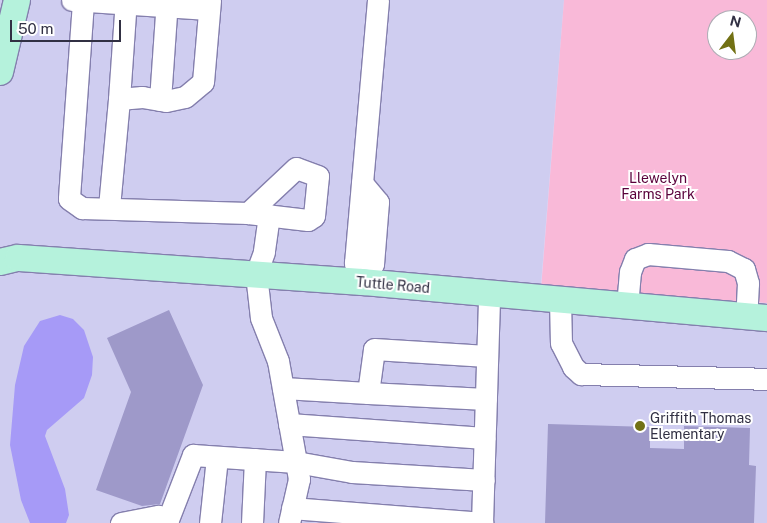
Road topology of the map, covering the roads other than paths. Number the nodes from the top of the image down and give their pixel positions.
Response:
1 (17, 0) edge
2 (378, 0) edge
3 (77, 1) edge
4 (126, 2) edge
5 (167, 3) edge
6 (210, 4) edge
7 (0, 72) edge
8 (119, 98) junction
9 (160, 100) junction
10 (108, 207) junction
11 (248, 213) junction
12 (269, 216) junction
13 (6, 256) edge
14 (256, 274) junction
15 (363, 282) junction
16 (489, 294) junction
17 (560, 300) junction
18 (627, 306) junction
19 (757, 317) edge
20 (487, 356) junction
21 (767, 379) edge
22 (283, 388) junction
23 (368, 393) junction
24 (486, 399) junction
25 (289, 424) junction
26 (485, 438) junction
27 (217, 457) junction
28 (255, 460) junction
29 (296, 462) junction
30 (484, 480) junction
31 (290, 515) edge
32 (121, 523) edge
33 (168, 523) edge
34 (210, 523) edge
35 (252, 523) edge
36 (482, 523) edge

1 - 7 main road
2 - 15 lane
3 - 4 lane
3 - 10 lane
4 - 5 lane
4 - 8 lane
5 - 6 lane
5 - 9 lane
6 - 9 lane
8 - 9 lane
8 - 10 lane
10 - 11 lane
11 - 12 lane
11 - 12 lane
12 - 14 lane
13 - 14 main road, Tuttle Road
14 - 15 main road, Tuttle Road
14 - 22 lane
15 - 16 main road, Tuttle Road
16 - 17 main road, Tuttle Road
16 - 20 lane
17 - 18 main road, Tuttle Road
17 - 21 lane
18 - 19 main road, Tuttle Road
18 - 19 lane
20 - 23 lane
20 - 24 lane
22 - 23 lane
22 - 25 lane
23 - 24 lane
24 - 26 lane
25 - 26 lane
25 - 29 lane
26 - 30 lane
27 - 28 lane
27 - 33 lane
27 - 34 lane
28 - 29 lane
28 - 35 lane
29 - 30 lane
29 - 31 lane
30 - 36 lane
31 - 36 lane
32 - 33 lane

